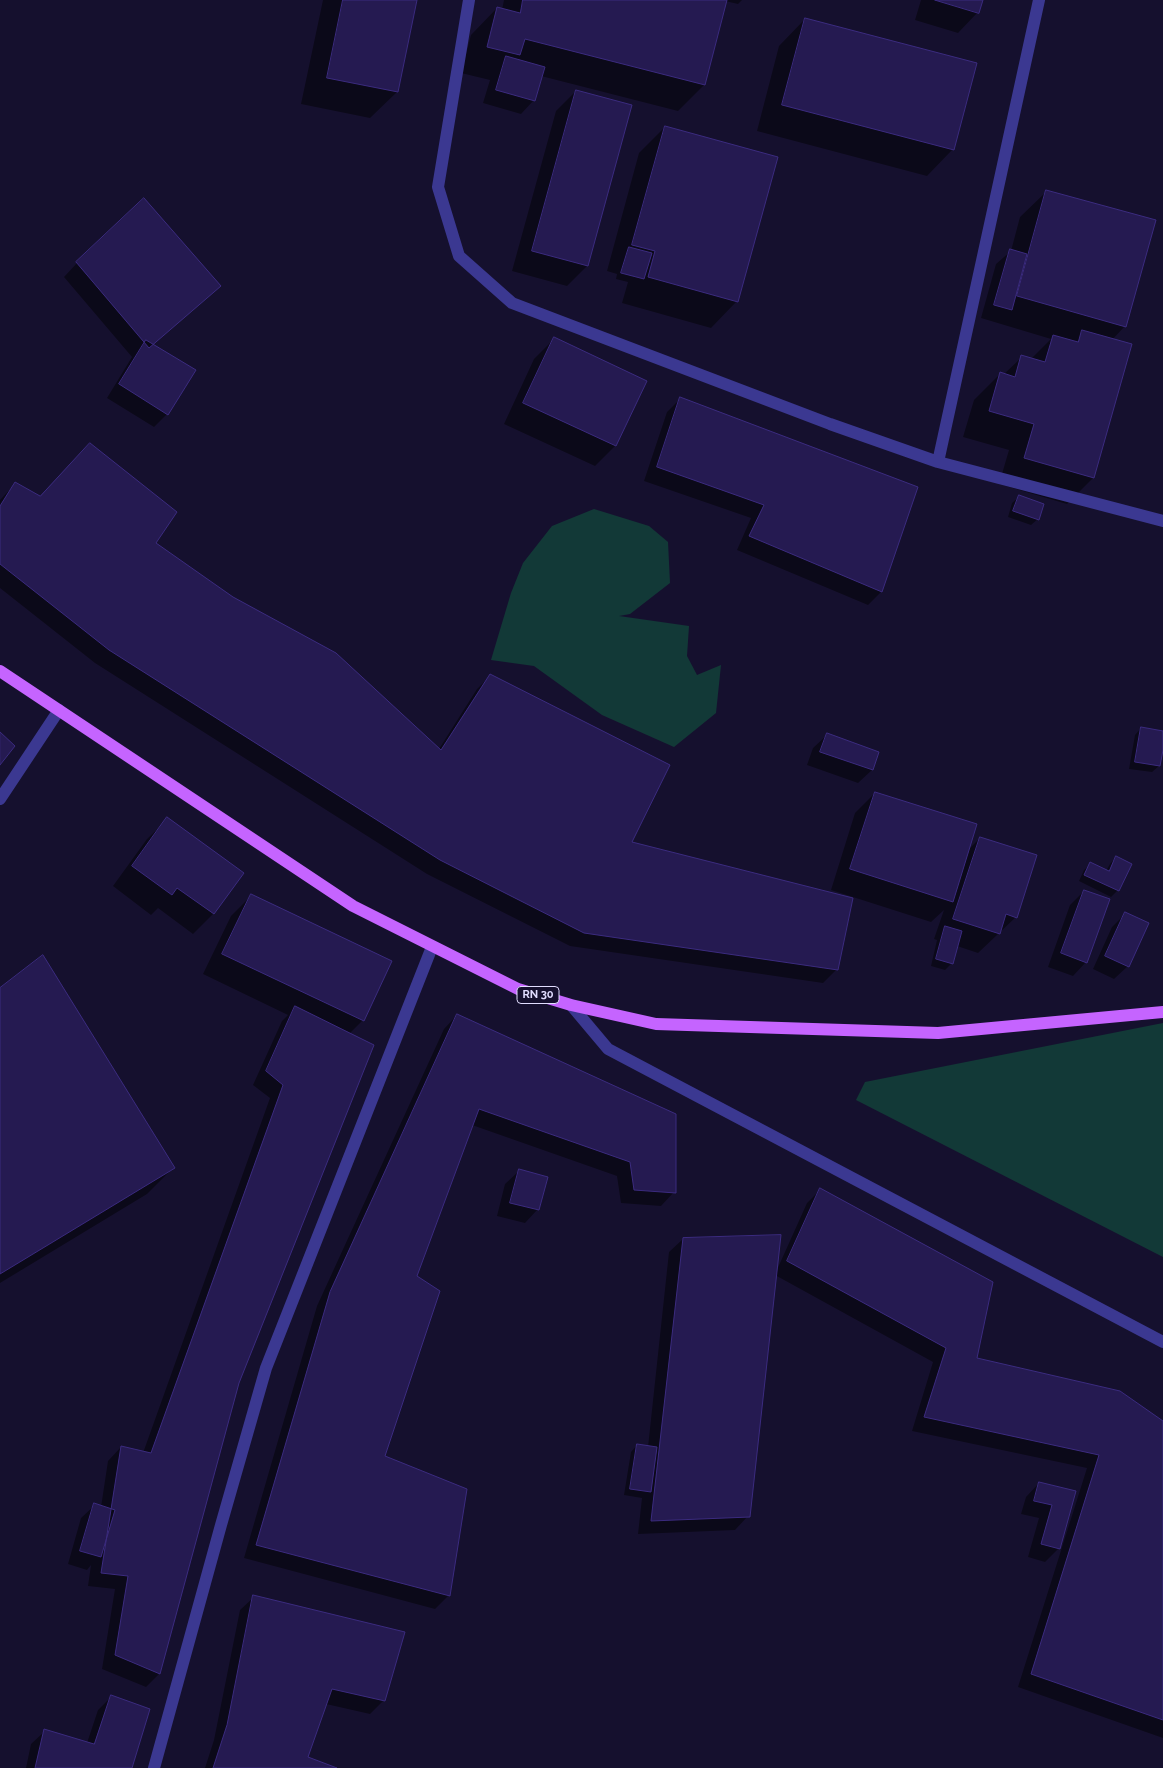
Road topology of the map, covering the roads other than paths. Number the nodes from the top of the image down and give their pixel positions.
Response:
1 (469, 0) edge
2 (1039, 0) edge
3 (938, 462) junction
4 (1163, 521) edge
5 (0, 671) edge
6 (59, 710) junction
7 (0, 799) edge
8 (432, 947) junction
9 (570, 1005) junction
10 (1163, 1012) edge
11 (1163, 1342) edge
12 (154, 1768) edge

1 - 3 street
2 - 3 street
3 - 4 street
5 - 6 main road, RN 30
6 - 7 street
6 - 8 main road, RN 30
8 - 9 main road, RN 30
8 - 12 street
9 - 10 main road, RN 30
9 - 11 street

